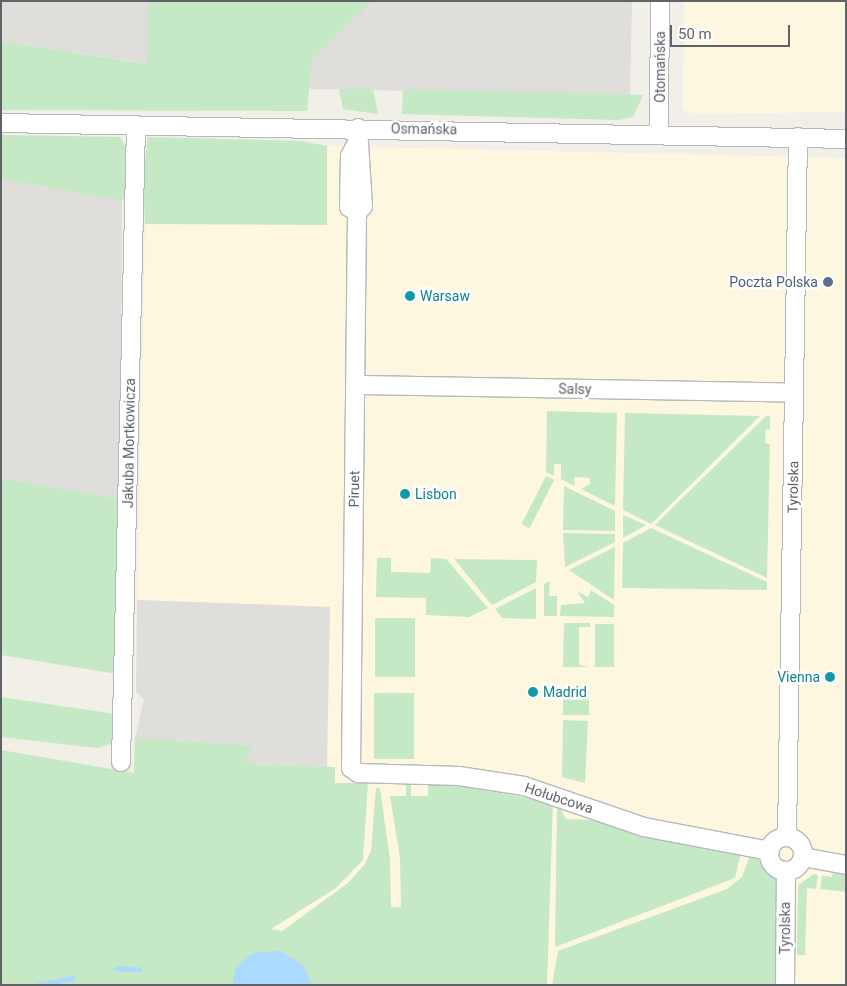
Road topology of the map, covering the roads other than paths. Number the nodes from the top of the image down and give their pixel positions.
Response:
1 (660, 1) edge
2 (1, 122) edge
3 (136, 124) junction
4 (358, 134) junction
5 (659, 134) junction
6 (798, 137) junction
7 (846, 139) edge
8 (356, 385) junction
9 (794, 393) junction
10 (121, 762) dead end
11 (350, 764) joint
12 (787, 837) junction
13 (770, 851) junction
14 (803, 857) junction
15 (846, 865) edge
16 (786, 871) junction
17 (785, 985) edge

1 - 5 street, Otomańska
2 - 3 street, Osmańska
3 - 4 street, Osmańska
3 - 10 street, Jakuba Mortkowicza
4 - 5 street, Osmańska
4 - 8 street, Piruet
5 - 6 street, Osmańska
6 - 7 street, Osmańska
6 - 9 street, Tyrolska
8 - 9 street, Salsy
8 - 11 street, Piruet
9 - 12 street, Tyrolska
11 - 13 street, Hołubcowa
12 - 13 street
12 - 14 street
13 - 16 street
14 - 15 street
14 - 16 street
16 - 17 street, Tyrolska

